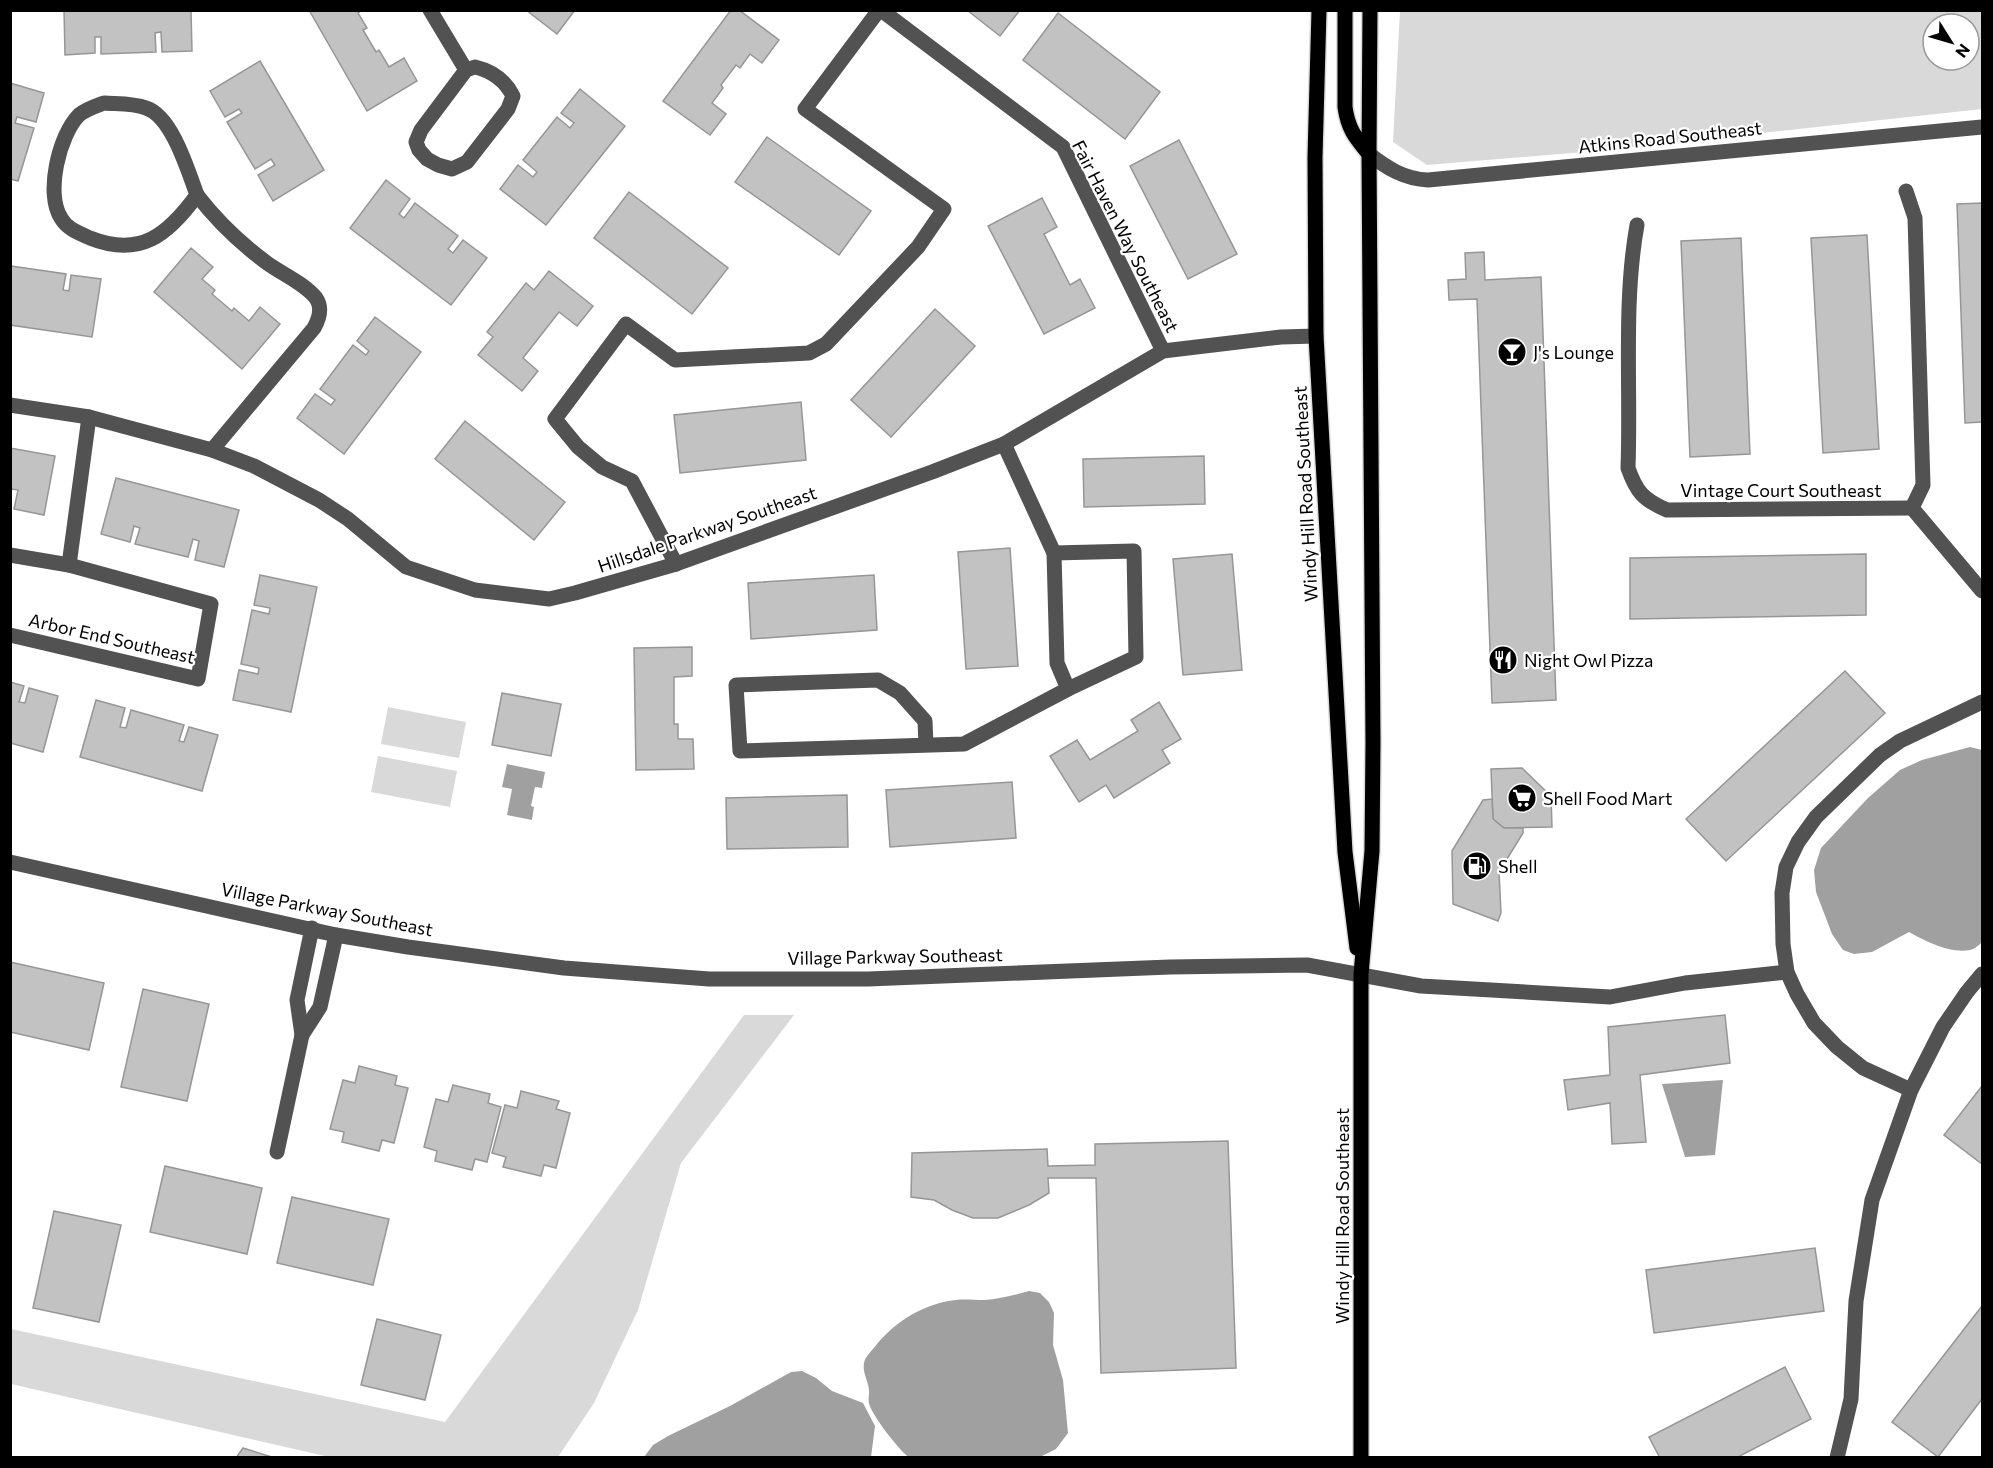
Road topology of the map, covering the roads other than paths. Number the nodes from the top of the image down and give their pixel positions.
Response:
1 (430, 10) edge
2 (880, 10) edge
3 (1319, 10) edge
4 (1345, 10) edge
5 (1370, 10) edge
6 (466, 70) junction
7 (1983, 127) edge
8 (1368, 153) junction
9 (1906, 191) dead end
10 (197, 195) junction
11 (1637, 225) dead end
12 (1316, 336) junction
13 (1162, 351) junction
14 (10, 405) edge
15 (89, 417) junction
16 (1004, 444) junction
17 (212, 450) junction
18 (1912, 508) junction
19 (1054, 553) junction
20 (10, 555) edge
21 (676, 564) junction
22 (69, 565) junction
23 (1983, 591) edge
24 (10, 636) edge
25 (1068, 689) junction
26 (1983, 702) edge
27 (926, 745) junction
28 (10, 862) edge
29 (312, 928) junction
30 (336, 934) junction
31 (1787, 972) junction
32 (1361, 974) junction
33 (1983, 974) edge
34 (302, 1035) junction
35 (1911, 1090) junction
36 (277, 1152) dead end
37 (1361, 1458) edge
38 (1837, 1458) edge

1 - 6 street
2 - 13 street, Fair Haven Way Southeast
2 - 21 street, Fair Haven Way Southeast
3 - 12 main road, Windy Hill Road Southeast
4 - 8 main road
5 - 8 main road, Windy Hill Road Southeast
6 - 6 street
7 - 8 street, Atkins Road Southeast
8 - 32 main road, Windy Hill Road Southeast
9 - 18 street
10 - 10 street
10 - 17 street
11 - 18 street, Vintage Court Southeast
12 - 13 street, Hillsdale Parkway Southeast
12 - 32 main road, Windy Hill Road Southeast
13 - 16 street, Hillsdale Parkway Southeast
14 - 15 street, Hillsdale Parkway Southeast
15 - 17 street, Hillsdale Parkway Southeast
15 - 22 street
16 - 19 street
16 - 21 street, Hillsdale Parkway Southeast
17 - 21 street, Hillsdale Parkway Southeast
18 - 23 street
19 - 25 street
19 - 25 street
20 - 22 street, Arbor End Southeast
22 - 24 street, Arbor End Southeast
25 - 27 street
26 - 31 street
27 - 27 street
28 - 29 street, Village Parkway Southeast
29 - 30 street, Village Parkway Southeast
29 - 34 street
30 - 32 street, Village Parkway Southeast
30 - 34 street
31 - 32 street, Village Parkway Southeast
31 - 35 street
32 - 37 main road, Windy Hill Road Southeast
33 - 35 street
34 - 36 street
35 - 38 street

